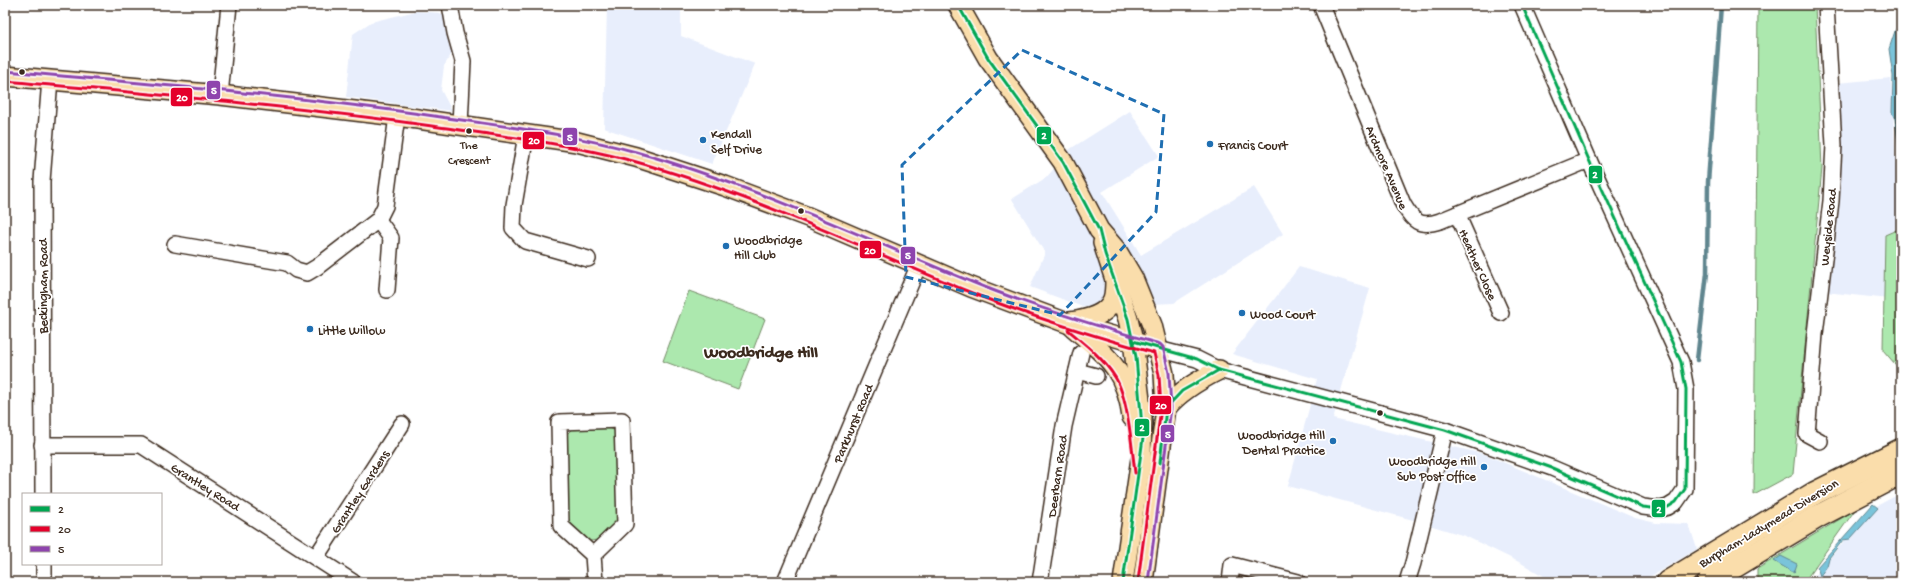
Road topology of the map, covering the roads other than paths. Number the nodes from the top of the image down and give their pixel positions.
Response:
1 (228, 5) edge
2 (450, 5) edge
3 (1321, 5) edge
4 (1522, 5) edge
5 (1826, 5) edge
6 (960, 6) edge
7 (5, 76) edge
8 (50, 79) junction
9 (220, 95) junction
10 (397, 116) junction
11 (460, 126) junction
12 (526, 135) junction
13 (1589, 160) junction
14 (1457, 214) junction
15 (378, 220) junction
16 (1099, 230) junction
17 (175, 244) dead end
18 (588, 259) dead end
19 (919, 264) junction
20 (1115, 279) junction
21 (387, 290) dead end
22 (1501, 313) dead end
23 (1067, 323) junction
24 (1134, 341) junction
25 (1158, 349) junction
26 (1081, 353) dead end
27 (1219, 370) junction
28 (1077, 371) junction
29 (1096, 376) dead end
30 (1166, 408) junction
31 (402, 424) dead end
32 (1445, 430) junction
33 (1820, 441) dead end
34 (42, 445) junction
35 (1901, 450) edge
36 (1140, 469) junction
37 (1901, 473) edge
38 (43, 493) edge
39 (593, 555) junction
40 (316, 557) junction
41 (44, 565) edge
42 (44, 582) edge
43 (353, 582) edge
44 (595, 582) edge
45 (785, 582) edge
46 (1040, 582) edge
47 (1123, 582) edge
48 (1143, 582) edge
49 (1230, 582) edge
50 (1298, 582) edge
51 (1407, 582) edge
52 (1668, 582) edge
53 (1709, 582) edge

1 - 9 street
2 - 11 street
3 - 14 street, Ardmore Avenue
4 - 13 street
5 - 33 street, Weyside Road
6 - 16 main road
7 - 8 main road
8 - 9 main road
8 - 34 street, Beckingham Road
9 - 10 main road
10 - 11 main road
10 - 15 street
11 - 12 main road
12 - 18 street
12 - 19 main road
13 - 14 street, Ardmore Avenue
13 - 32 street
14 - 22 street, Heather Close
15 - 17 street
15 - 21 street
16 - 20 main road
16 - 25 main road
19 - 23 main road
19 - 45 street, Parkhurst Road
20 - 23 main road
20 - 24 main road
23 - 24 main road
23 - 36 main road
24 - 25 main road
24 - 36 main road
25 - 27 street
25 - 30 main road
26 - 28 street, Deerbarn Road
27 - 30 main road
27 - 32 street
28 - 29 street
28 - 46 street, Deerbarn Road
30 - 48 main road
31 - 40 street, Grantley Gardens
32 - 51 street
34 - 38 street, Beckingham Road
34 - 40 street, Grantley Road
35 - 52 highway, Burpham-Ladymead Diversion
36 - 47 main road
37 - 53 highway
39 - 39 street
39 - 44 street
40 - 43 street, Grantley Road
41 - 42 street
49 - 50 street

